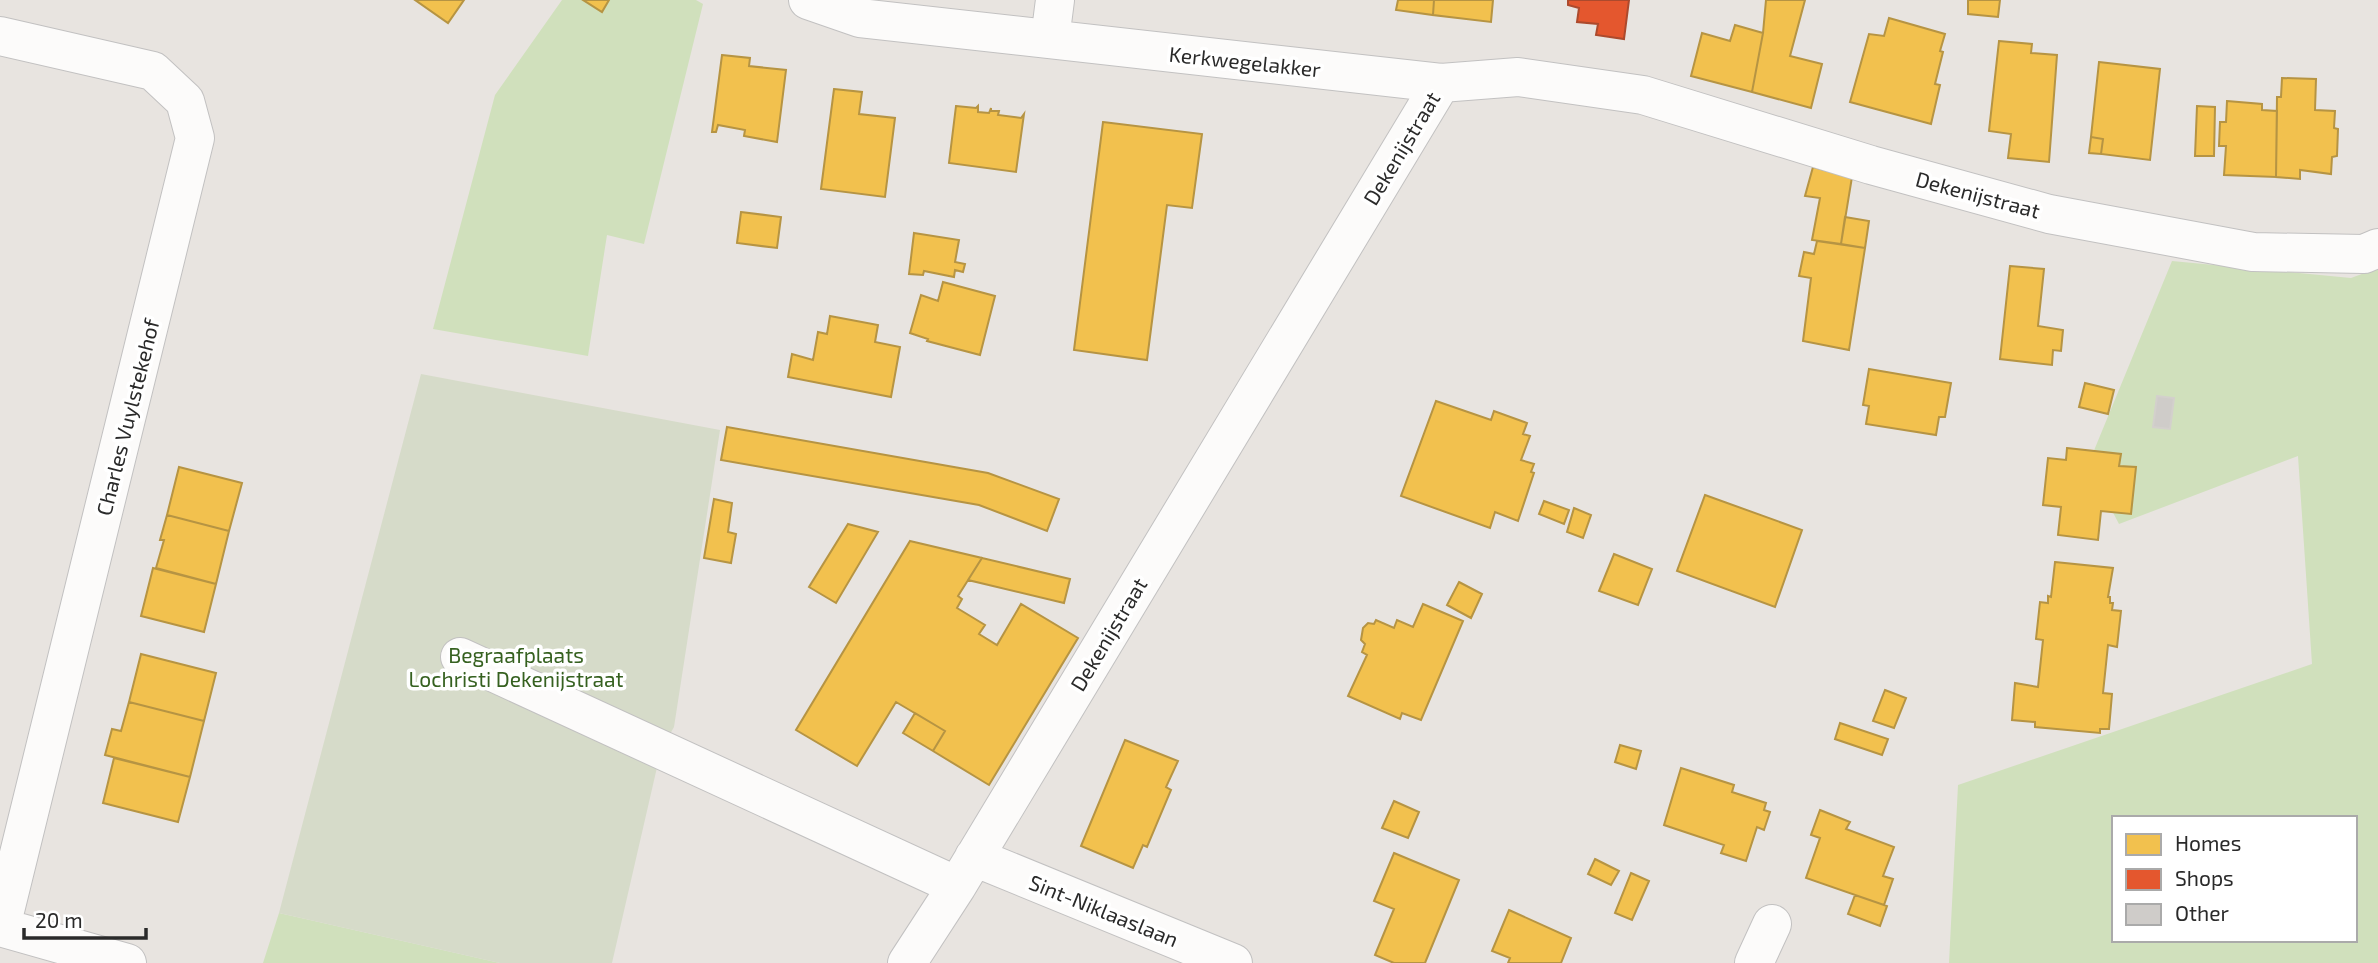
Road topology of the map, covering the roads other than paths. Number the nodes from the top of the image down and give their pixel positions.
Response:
1 (808, 0) edge
2 (1055, 0) edge
3 (0, 36) edge
4 (1050, 39) junction
5 (1441, 83) junction
6 (2378, 248) edge
7 (460, 657) dead end
8 (965, 872) junction
9 (1772, 923) dead end
10 (1, 927) edge
11 (127, 963) edge
12 (907, 963) edge
13 (1233, 963) edge
14 (1754, 963) edge

1 - 4 street, Kerkwegelakker
2 - 4 street
3 - 10 street, Charles Vuylstekehof
4 - 5 street, Kerkwegelakker
5 - 6 street, Dekenijstraat
5 - 8 street, Dekenijstraat
7 - 8 street, Sint-Niklaaslaan
8 - 12 street, Dekenijstraat
8 - 13 street, Sint-Niklaaslaan
9 - 14 street
10 - 11 street, Charles Vuylstekehof

